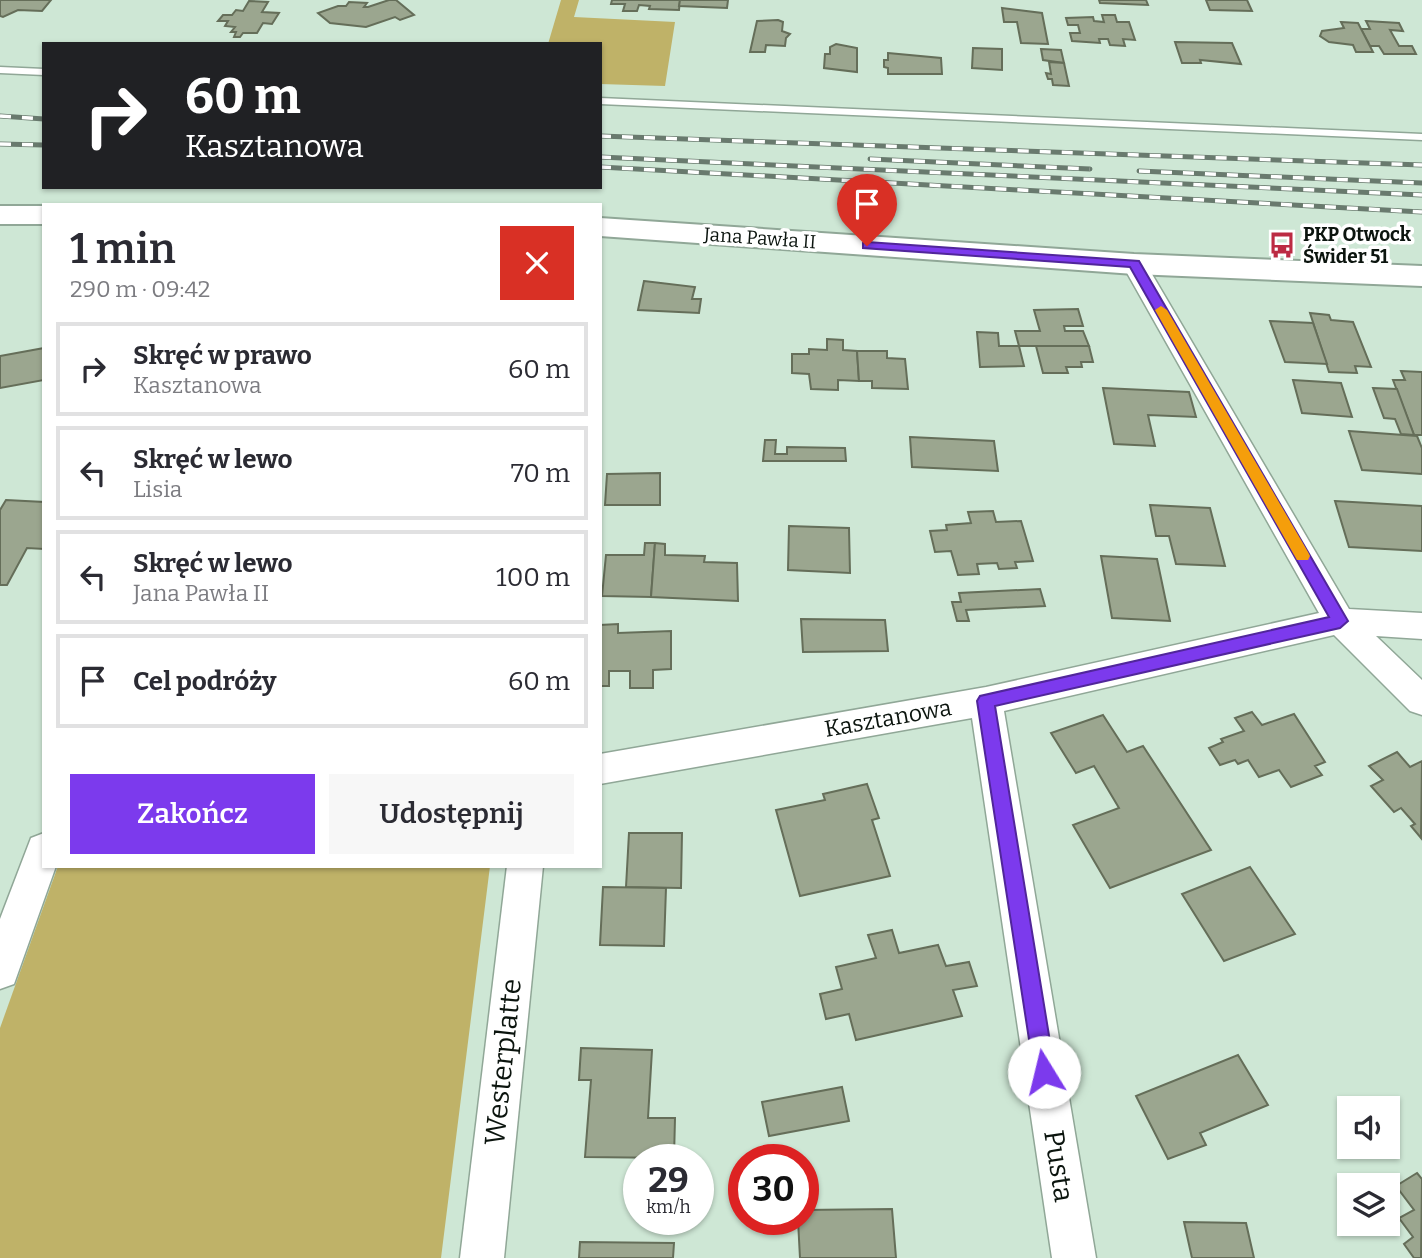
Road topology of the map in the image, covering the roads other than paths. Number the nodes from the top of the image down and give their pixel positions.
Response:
1 (0, 70) edge
2 (42, 72) edge
3 (602, 101) edge
4 (1422, 136) edge
5 (0, 215) edge
6 (42, 215) edge
7 (602, 227) edge
8 (1134, 264) junction
9 (1422, 276) edge
10 (1340, 621) junction
11 (1422, 626) edge
12 (986, 701) junction
13 (1422, 702) edge
14 (602, 769) edge
15 (42, 855) edge
16 (525, 868) edge
17 (0, 970) edge
18 (482, 1258) edge
19 (1074, 1258) edge

1 - 2 lane
3 - 4 lane
5 - 6 main road
7 - 8 main road, Jana Pawła II
8 - 9 main road, Jana Pawła II
8 - 10 street
10 - 11 street, Kasztanowa
10 - 12 street, Kasztanowa
10 - 13 street
12 - 14 street, Kasztanowa
12 - 19 street, Pusta
15 - 17 street
16 - 18 street, Westerplatte

